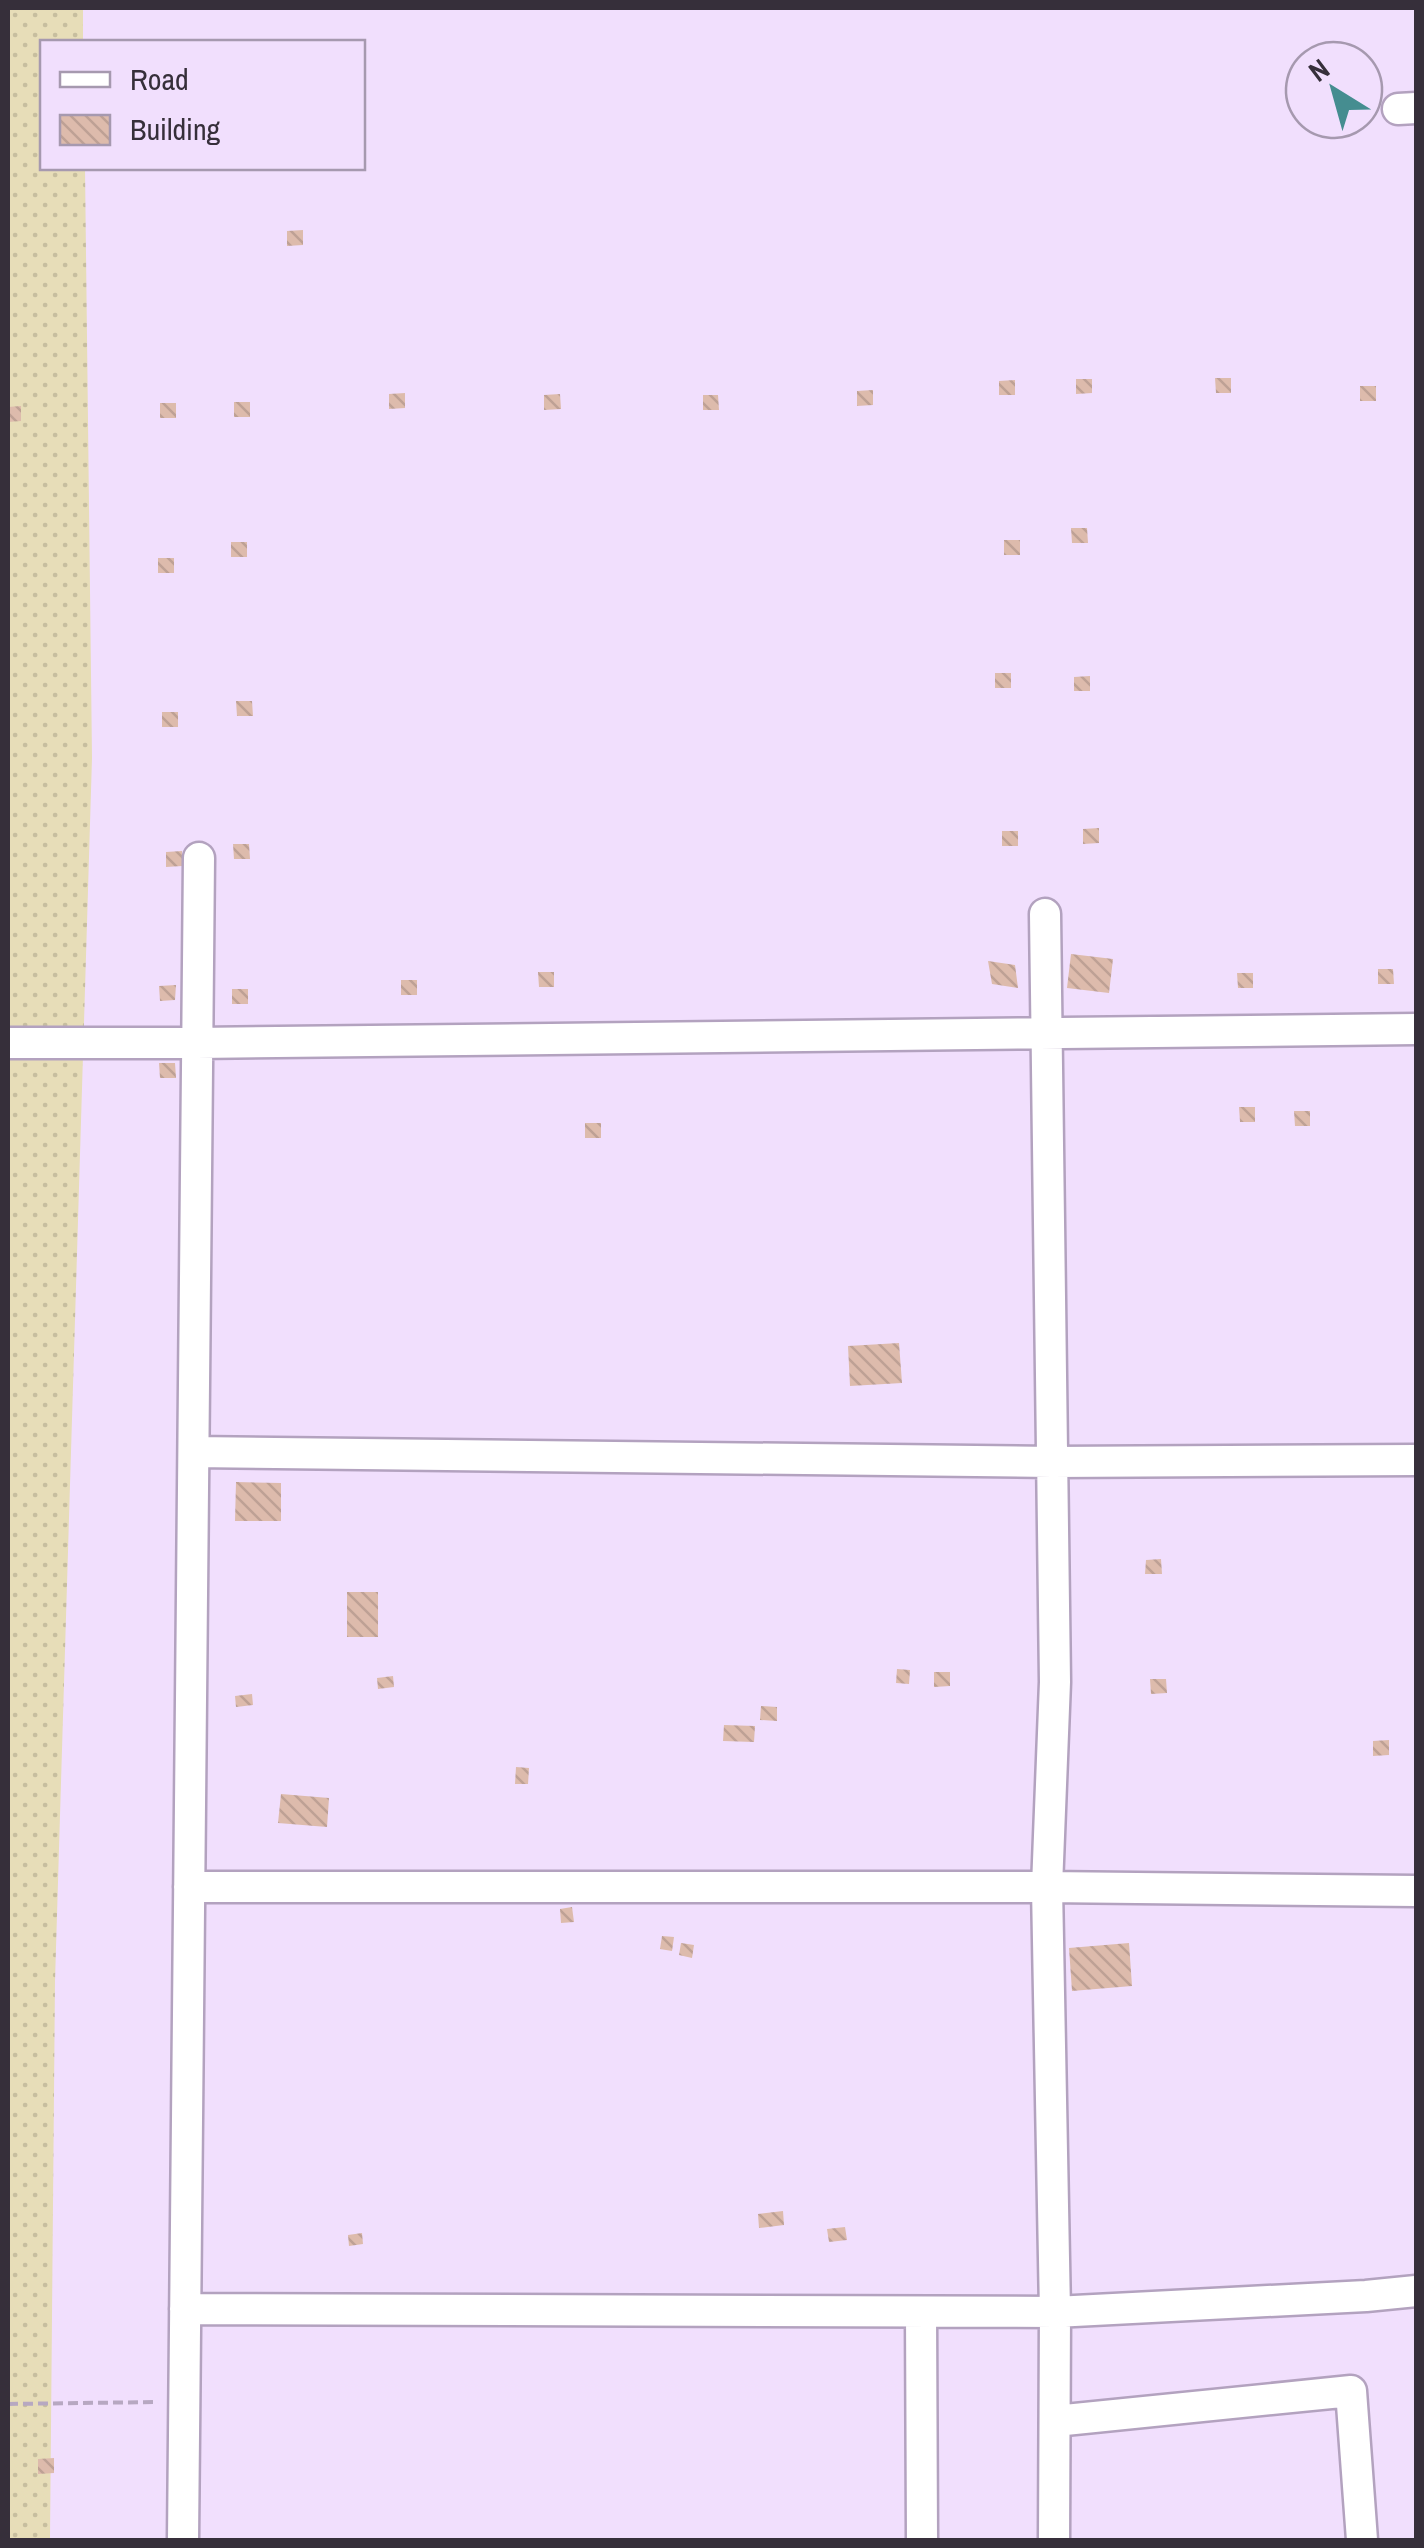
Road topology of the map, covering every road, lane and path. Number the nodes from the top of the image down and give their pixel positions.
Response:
1 (199, 858) dead end
2 (1045, 914) dead end
3 (1416, 1029) edge
4 (1047, 1034) junction
5 (8, 1042) edge
6 (197, 1043) junction
7 (194, 1452) junction
8 (1416, 1460) edge
9 (1052, 1462) junction
10 (189, 1887) junction
11 (1046, 1887) junction
12 (1416, 1891) edge
13 (1416, 2291) edge
14 (185, 2308) junction
15 (921, 2312) junction
16 (1055, 2312) junction
17 (184, 2398) junction
18 (8, 2404) edge
19 (1055, 2420) junction
20 (183, 2540) edge
21 (922, 2540) edge
22 (1054, 2540) edge
23 (1362, 2540) edge

1 - 6 street
2 - 4 street
3 - 4 street
4 - 6 street
4 - 9 street
5 - 6 street
6 - 7 street
7 - 9 street
7 - 10 street
8 - 9 street
9 - 11 street
10 - 11 street
10 - 14 street
11 - 12 street
11 - 16 street
13 - 16 street
14 - 15 street
14 - 17 street
15 - 16 street
15 - 21 street
16 - 19 street
17 - 18 path
17 - 20 street
19 - 22 street
19 - 23 street

